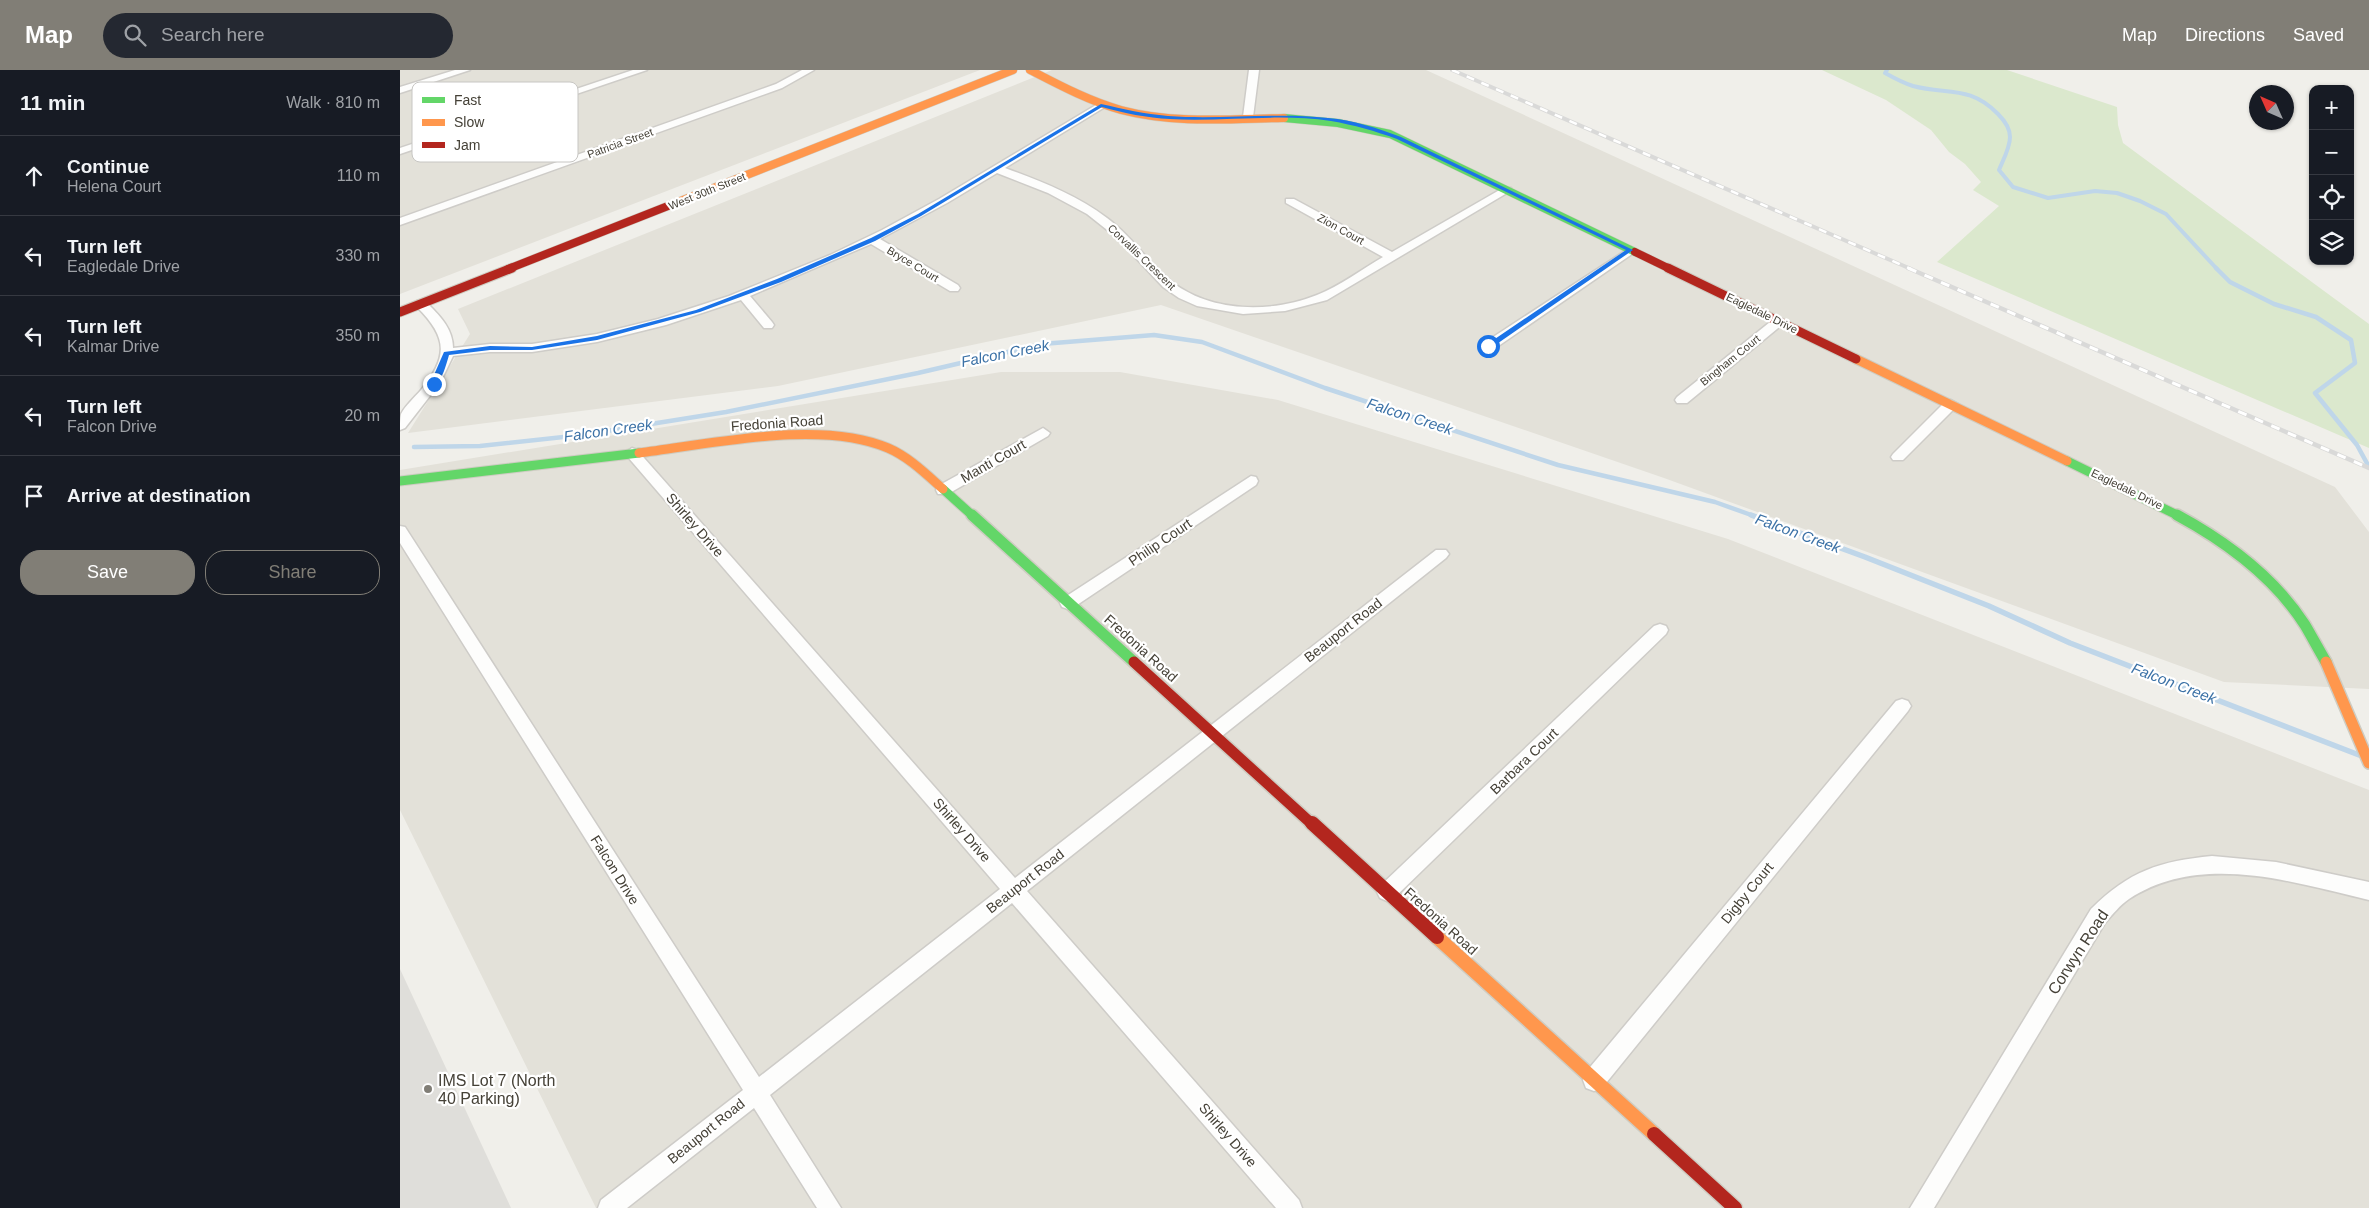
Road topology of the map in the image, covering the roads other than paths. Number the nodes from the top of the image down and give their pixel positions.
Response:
1 (465, 70) edge
2 (642, 70) edge
3 (809, 70) edge
4 (1013, 70) edge
5 (1030, 70) edge
6 (1254, 70) edge
7 (426, 82) edge
8 (412, 86) edge
9 (400, 90) edge
10 (578, 91) edge
11 (1101, 105) junction
12 (1248, 118) junction
13 (412, 147) edge
14 (400, 151) edge
15 (578, 158) edge
16 (567, 162) edge
17 (997, 169) junction
18 (1507, 190) junction
19 (1290, 200) dead end
20 (400, 222) edge
21 (873, 240) junction
22 (1630, 250) junction
23 (1392, 257) junction
24 (954, 288) dead end
25 (743, 295) junction
26 (421, 304) junction
27 (400, 312) edge
28 (1779, 321) junction
29 (768, 325) dead end
30 (1488, 346) dead end
31 (446, 353) junction
32 (1682, 400) dead end
33 (1950, 404) junction
34 (400, 425) edge
35 (1043, 433) dead end
36 (632, 453) junction
37 (1898, 457) dead end
38 (400, 481) edge
39 (1252, 481) dead end
40 (944, 490) junction
41 (400, 531) edge
42 (1441, 554) dead end
43 (1068, 603) junction
44 (1660, 630) dead end
45 (1902, 706) dead end
46 (1212, 733) junction
47 (2369, 764) edge
48 (1013, 890) junction
49 (2369, 891) edge
50 (1387, 892) junction
51 (1594, 1080) junction
52 (756, 1091) junction
53 (610, 1208) edge
54 (830, 1208) edge
55 (1291, 1208) edge
56 (1735, 1208) edge
57 (1921, 1208) edge

1 - 7 street
2 - 10 street
3 - 15 street, Patricia Street
4 - 26 street, West 30th Street
5 - 11 street, Eagledale Drive
6 - 12 street
8 - 9 street
11 - 12 street, Eagledale Drive
11 - 17 street
12 - 18 street, Eagledale Drive
13 - 14 street
16 - 20 street, Patricia Street
17 - 21 street
17 - 23 street, Corvallis Crescent
18 - 22 street, Eagledale Drive
18 - 23 street, Corvallis Crescent
19 - 23 street, Zion Court
21 - 24 street, Bryce Court
21 - 25 street
22 - 28 street, Eagledale Drive
22 - 30 street
25 - 29 street
25 - 31 street
26 - 27 street, West 30th Street
26 - 31 street
28 - 32 street, Bingham Court
28 - 33 street, Eagledale Drive
31 - 34 street
33 - 37 street
33 - 47 street, Eagledale Drive
35 - 40 street, Manti Court
36 - 38 street, Fredonia Road
36 - 40 street, Fredonia Road
36 - 48 street, Shirley Drive
39 - 43 street, Philip Court
40 - 43 street, Fredonia Road
41 - 52 street, Falcon Drive
42 - 46 street, Beauport Road
43 - 46 street, Fredonia Road
44 - 50 street, Barbara Court
45 - 51 street, Digby Court
46 - 48 street, Beauport Road
46 - 50 street, Fredonia Road
48 - 52 street, Beauport Road
48 - 55 street, Shirley Drive
49 - 57 street, Corwyn Road
50 - 51 street, Fredonia Road
51 - 56 street, Fredonia Road
52 - 53 street, Beauport Road
52 - 54 street, Falcon Drive

